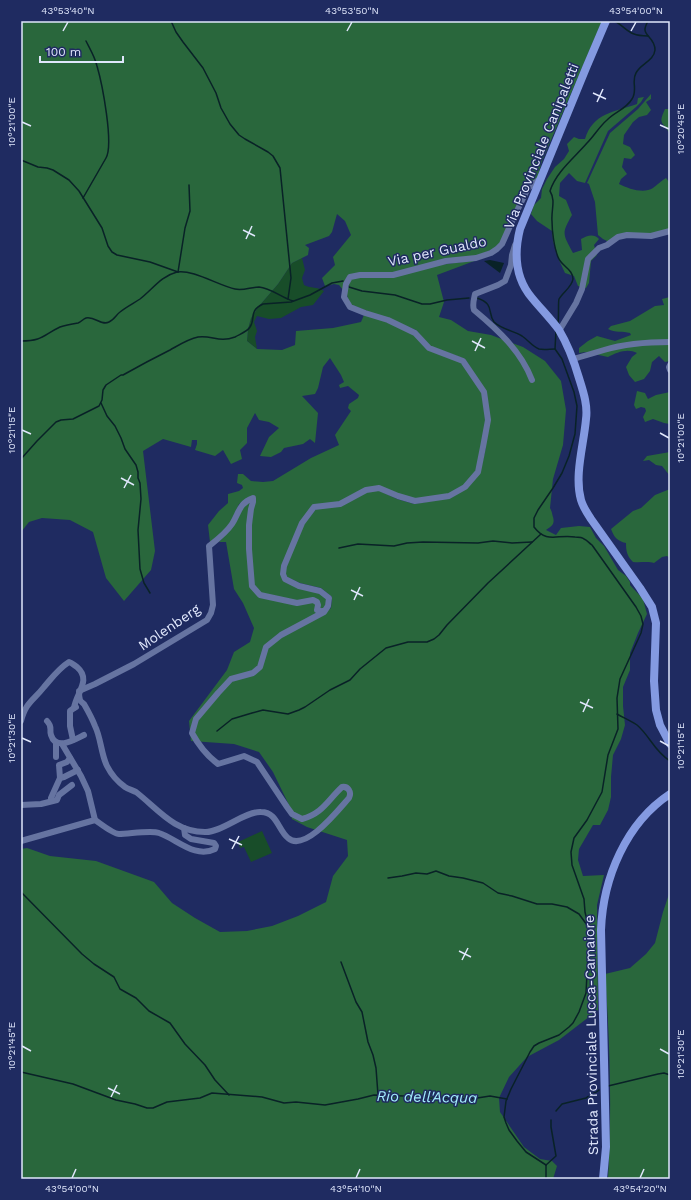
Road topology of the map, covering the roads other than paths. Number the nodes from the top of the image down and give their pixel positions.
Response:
1 (606, 21) edge
2 (541, 178) junction
3 (670, 231) edge
4 (517, 240) junction
5 (557, 328) junction
6 (670, 342) edge
7 (573, 359) junction
8 (670, 365) edge
9 (670, 370) edge
10 (532, 380) dead end
11 (324, 612) junction
12 (79, 691) junction
13 (83, 704) junction
14 (74, 708) junction
15 (21, 721) edge
16 (47, 721) dead end
17 (84, 735) dead end
18 (73, 740) junction
19 (59, 743) junction
20 (670, 744) edge
21 (56, 757) dead end
22 (70, 758) junction
23 (78, 770) junction
24 (60, 778) junction
25 (72, 785) dead end
26 (670, 794) edge
27 (51, 800) junction
28 (21, 805) edge
29 (95, 820) junction
30 (184, 828) junction
31 (21, 842) edge
32 (603, 1179) edge

1 - 2 main road, Via Provinciale Canipaletti
2 - 4 main road, Via Provinciale Canipaletti
2 - 11 street, Via per Gualdo
3 - 5 street
4 - 5 main road, Via Provinciale Canipaletti
4 - 10 street
5 - 7 main road, Via Provinciale Canipaletti
6 - 7 street
7 - 20 main road, Via Provinciale Canipaletti
8 - 9 street
11 - 12 street, Molenberg
11 - 30 street
12 - 13 street
12 - 14 street
12 - 15 street
13 - 14 street
13 - 30 street
14 - 18 street
16 - 19 street
17 - 18 street
18 - 19 street
19 - 21 street
19 - 22 street
22 - 23 street
22 - 24 street
23 - 24 street
23 - 29 street
24 - 27 street
25 - 27 street
26 - 32 main road, Strada Provinciale Lucca-Camaiore
27 - 28 street
29 - 30 street
29 - 31 street

